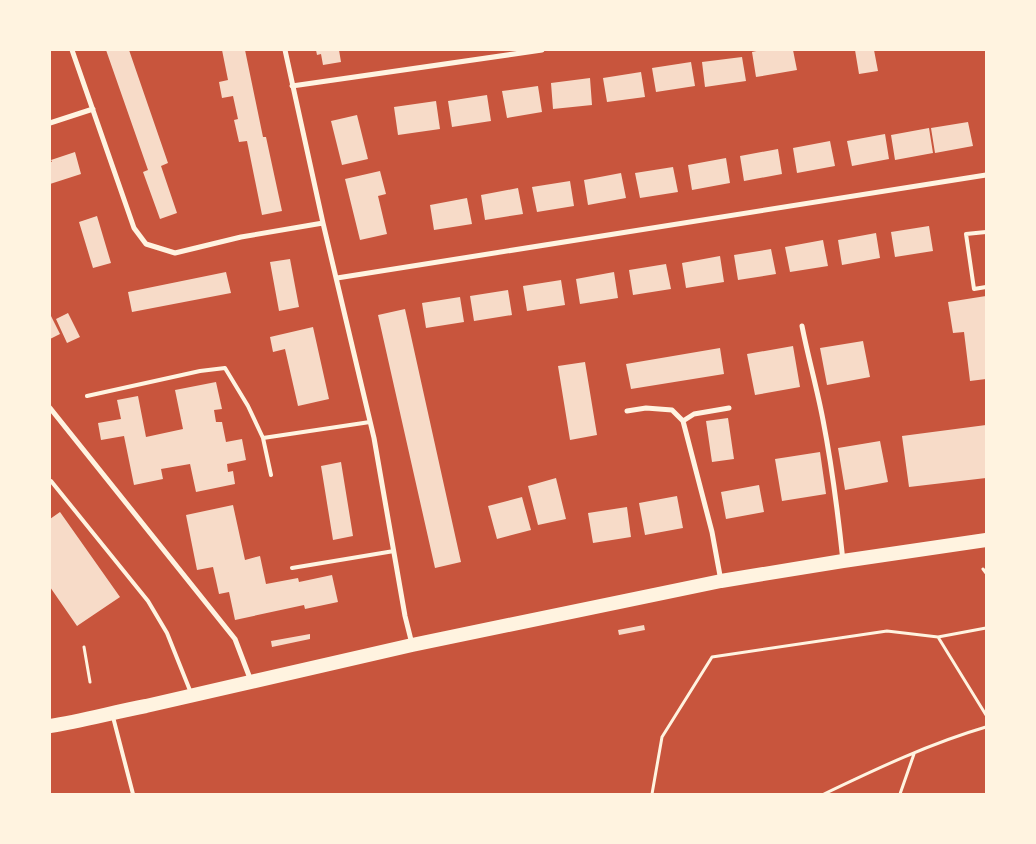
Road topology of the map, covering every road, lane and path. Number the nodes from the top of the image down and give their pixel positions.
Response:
1 (72, 50) edge
2 (285, 50) edge
3 (542, 50) edge
4 (292, 86) junction
5 (92, 109) junction
6 (50, 122) edge
7 (986, 175) edge
8 (323, 223) junction
9 (986, 232) edge
10 (337, 278) junction
11 (986, 287) edge
12 (802, 326) dead end
13 (87, 396) dead end
14 (50, 408) edge
15 (728, 408) dead end
16 (627, 411) dead end
17 (683, 421) junction
18 (370, 422) junction
19 (262, 438) junction
20 (271, 475) dead end
21 (51, 481) edge
22 (986, 540) edge
23 (394, 551) junction
24 (843, 561) junction
25 (292, 568) dead end
26 (983, 570) dead end
27 (986, 573) edge
28 (721, 581) junction
29 (986, 628) edge
30 (938, 637) junction
31 (412, 645) junction
32 (84, 647) dead end
33 (252, 681) junction
34 (90, 682) dead end
35 (192, 695) junction
36 (112, 712) junction
37 (986, 715) edge
38 (50, 726) edge
39 (986, 726) edge
40 (914, 754) junction
41 (133, 794) edge
42 (652, 794) edge
43 (824, 794) edge
44 (900, 794) edge

1 - 5 street
2 - 4 street
3 - 4 street
4 - 8 street
5 - 6 street
5 - 8 street
7 - 10 street
8 - 10 street
9 - 11 lane
10 - 18 street
12 - 24 street
13 - 19 lane
14 - 33 street
15 - 17 street
16 - 17 street
17 - 28 street
18 - 19 lane
18 - 23 street
19 - 20 lane
21 - 35 lane
22 - 24 highway
23 - 25 lane
23 - 31 street
24 - 28 highway
26 - 27 path
28 - 31 highway
29 - 30 path
30 - 37 path
30 - 42 path
31 - 33 highway
32 - 34 path
33 - 35 highway
35 - 36 highway
36 - 38 highway
36 - 41 lane
39 - 40 path
40 - 43 path
40 - 44 path

